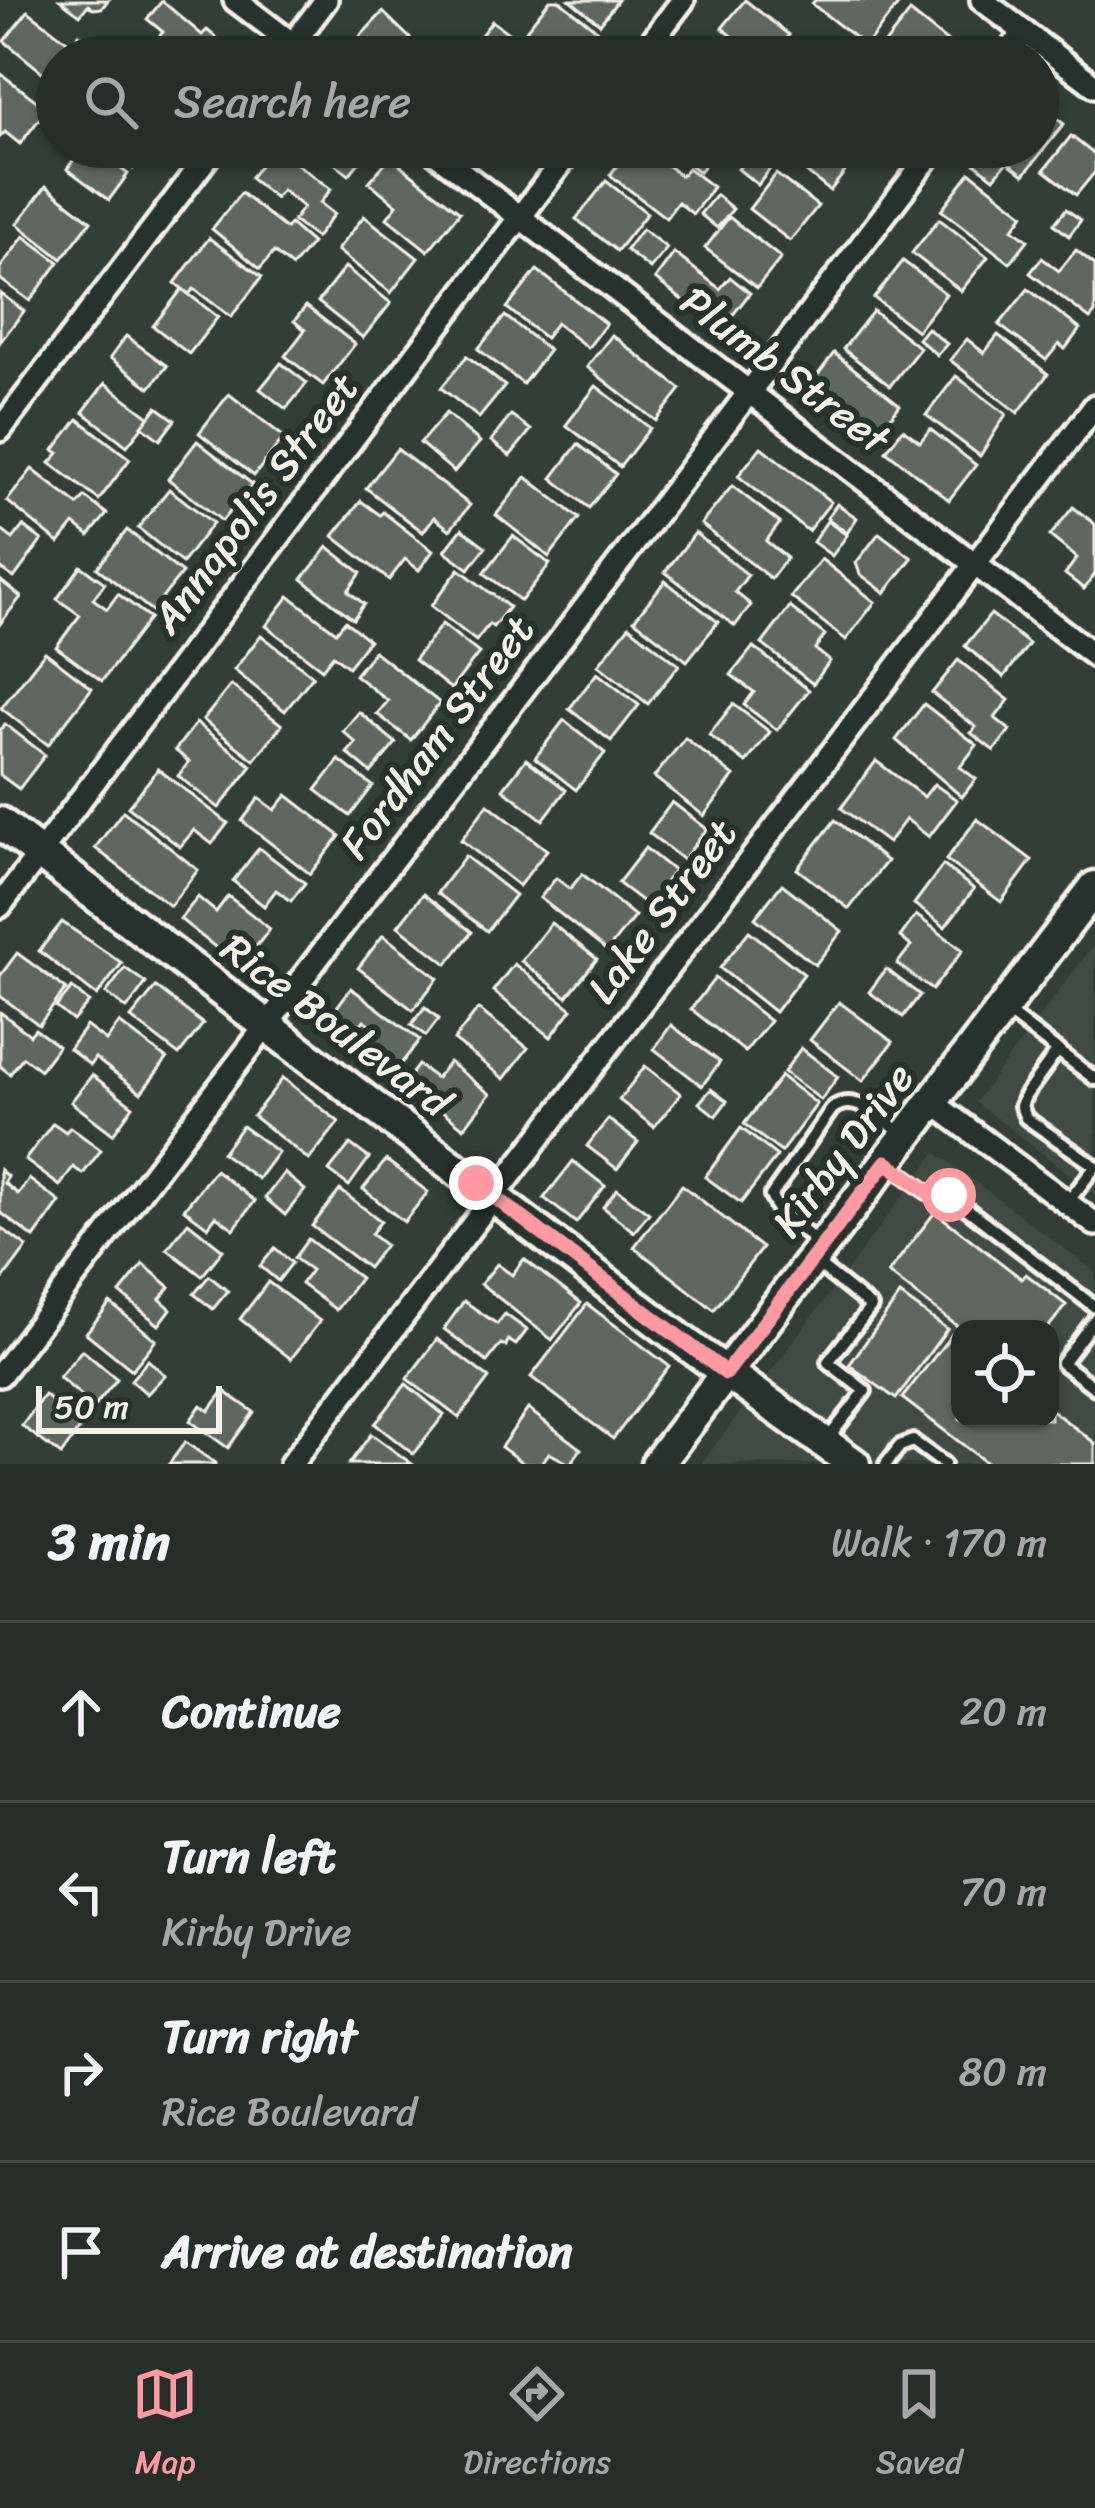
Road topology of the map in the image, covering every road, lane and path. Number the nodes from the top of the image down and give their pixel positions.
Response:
1 (236, 0) edge
2 (326, 0) edge
3 (683, 0) edge
4 (982, 0) edge
5 (1024, 32) junction
6 (276, 36) edge
7 (305, 36) edge
8 (656, 36) edge
9 (1021, 36) edge
10 (1029, 36) edge
11 (1059, 59) edge
12 (1095, 86) edge
13 (199, 168) edge
14 (456, 168) edge
15 (557, 168) edge
16 (920, 168) edge
17 (520, 217) junction
18 (749, 392) junction
19 (1095, 406) edge
20 (0, 430) edge
21 (975, 564) junction
22 (1095, 656) edge
23 (0, 823) edge
24 (40, 853) junction
25 (1095, 887) edge
26 (0, 906) edge
27 (1003, 1009) junction
28 (267, 1025) junction
29 (1058, 1050) junction
30 (1095, 1079) edge
31 (932, 1102) junction
32 (906, 1136) junction
33 (886, 1162) junction
34 (1095, 1167) edge
35 (494, 1197) junction
36 (1067, 1203) junction
37 (1095, 1224) edge
38 (817, 1253) junction
39 (1094, 1303) edge
40 (1095, 1319) edge
41 (726, 1373) junction
42 (0, 1375) edge
43 (1095, 1388) edge
44 (826, 1442) junction
45 (291, 1464) edge
46 (657, 1464) edge
47 (854, 1464) edge
48 (886, 1464) edge
49 (944, 1464) edge

1 - 6 street
2 - 7 street
3 - 8 street
4 - 5 street
5 - 9 street
5 - 10 street
11 - 12 street
13 - 20 street
14 - 17 street, Plumb Street
15 - 17 street, Annapolis Street
16 - 18 street, Fordham Street
17 - 18 street, Plumb Street
17 - 24 street, Annapolis Street
18 - 21 street, Plumb Street
18 - 28 street, Fordham Street
19 - 21 street, Lake Street
21 - 22 street, Plumb Street
21 - 35 street, Lake Street
23 - 24 main road, Rice Boulevard
24 - 26 street, Annapolis Street
24 - 28 main road, Rice Boulevard
25 - 27 main road, Kirby Drive
27 - 29 lane
27 - 31 main road, Kirby Drive
28 - 35 main road, Rice Boulevard
28 - 42 street, Fordham Street
29 - 30 lane
29 - 34 lane
31 - 32 main road, Kirby Drive
31 - 36 street
32 - 33 main road, Kirby Drive
32 - 38 lane
33 - 38 main road, Kirby Drive
33 - 39 lane
34 - 36 lane
35 - 41 main road, Rice Boulevard
35 - 45 street, Lake Street
36 - 37 street
38 - 41 main road, Kirby Drive
38 - 44 lane
40 - 43 lane
41 - 44 main road, Rice Boulevard
41 - 46 main road, Kirby Drive
44 - 47 main road, Rice Boulevard
48 - 49 lane

